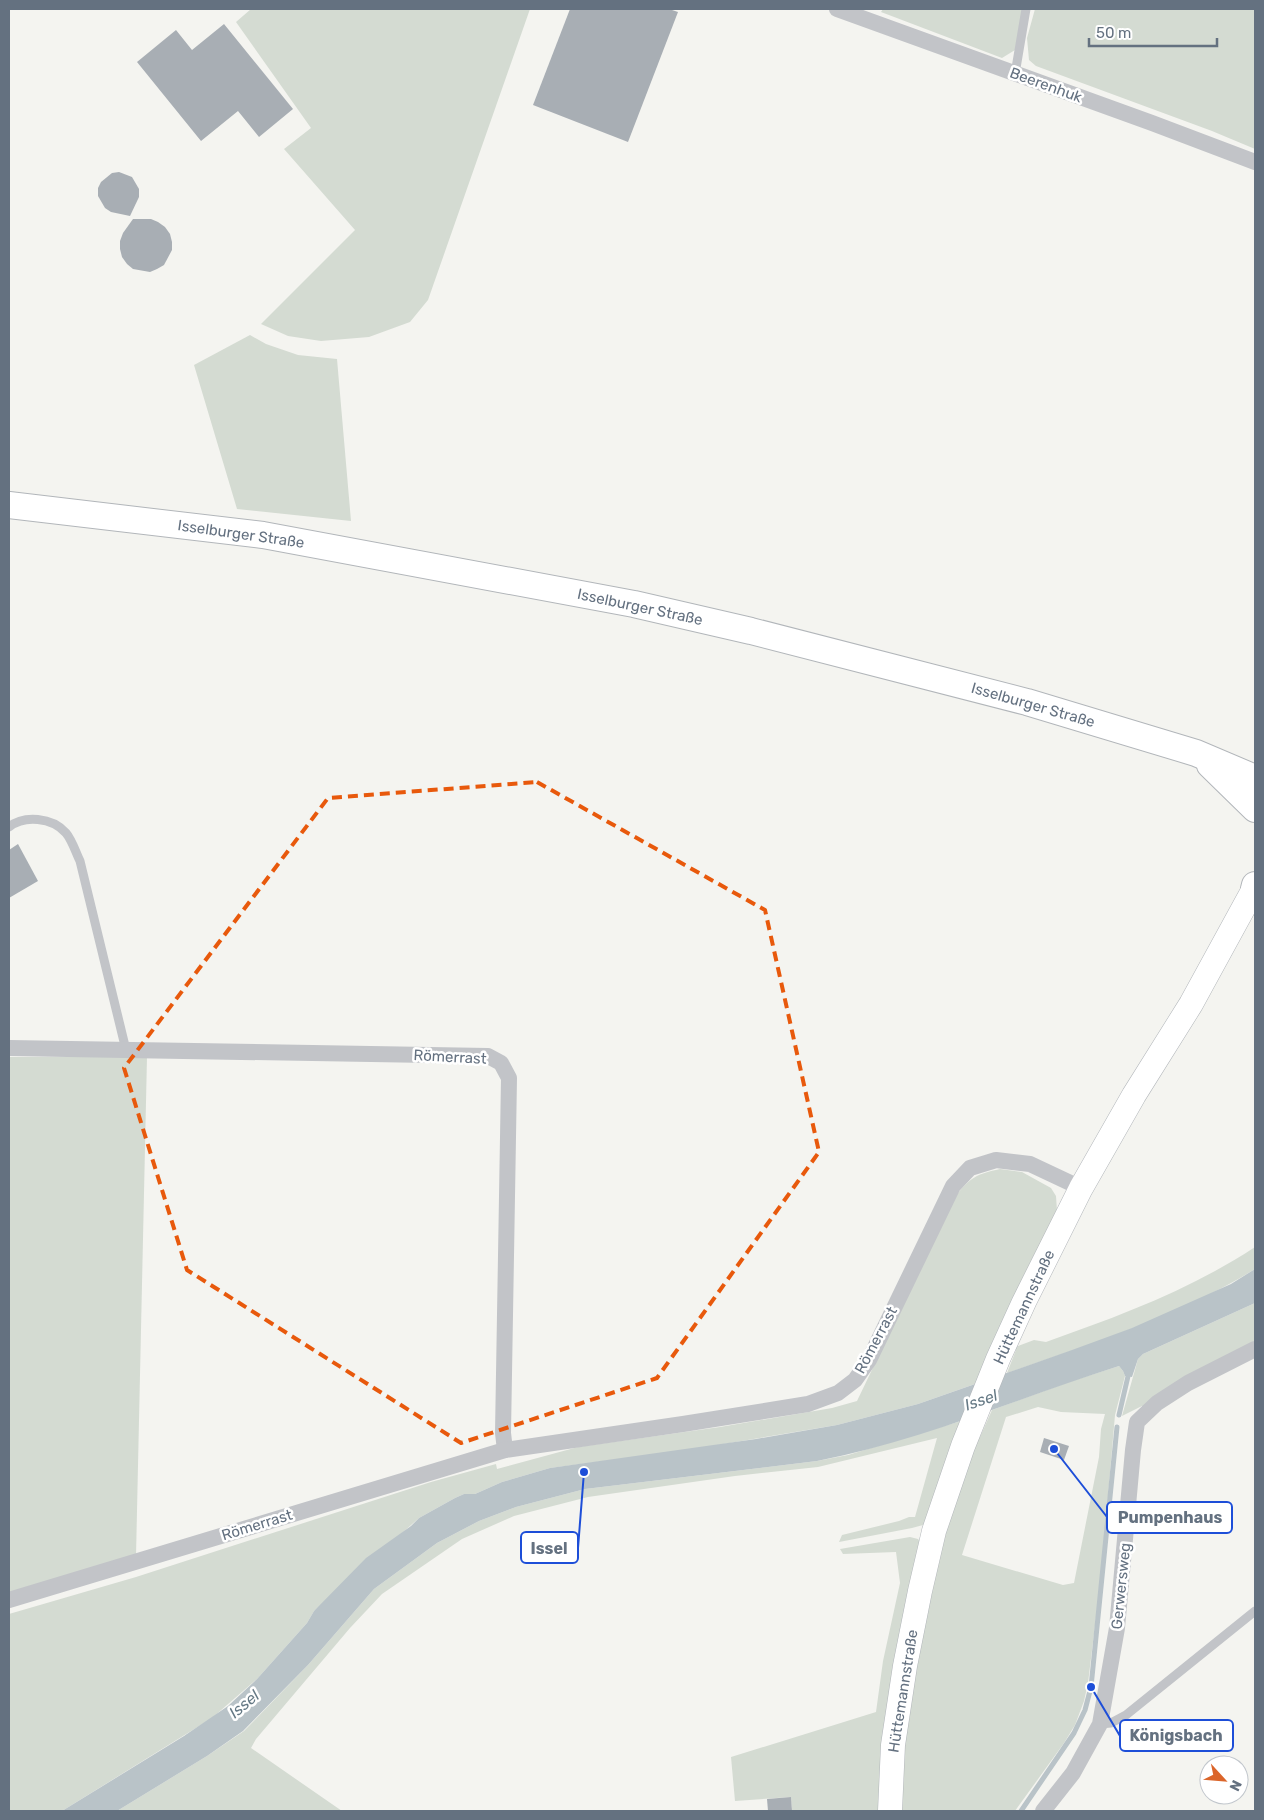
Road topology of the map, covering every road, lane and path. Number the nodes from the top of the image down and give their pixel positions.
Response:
1 (837, 9) edge
2 (1026, 9) edge
3 (1015, 74) junction
4 (1255, 162) edge
5 (9, 505) edge
6 (1196, 753) junction
7 (1255, 778) edge
8 (1255, 809) edge
9 (9, 828) edge
10 (1255, 887) edge
11 (1255, 917) edge
12 (1191, 1004) junction
13 (9, 1048) edge
14 (126, 1050) junction
15 (1081, 1188) junction
16 (1255, 1349) edge
17 (505, 1450) junction
18 (9, 1600) edge
19 (1255, 1610) edge
20 (1100, 1724) junction
21 (890, 1811) edge
22 (1043, 1811) edge

1 - 3 street, Beerenhuk
2 - 3 lane
3 - 4 street, Beerenhuk
5 - 6 main road, Isselburger Straße
6 - 7 main road, Isselburger Straße
6 - 8 main road
9 - 14 lane
10 - 12 main road, Hüttemannstraße
11 - 12 main road, Hüttemannstraße
12 - 15 main road, Hüttemannstraße
13 - 14 street, Römerrast
14 - 17 street, Römerrast
15 - 17 street, Römerrast
15 - 21 main road, Hüttemannstraße
16 - 20 street, Gerwersweg
17 - 18 street, Römerrast
19 - 20 lane
20 - 22 street, Gerwersweg

